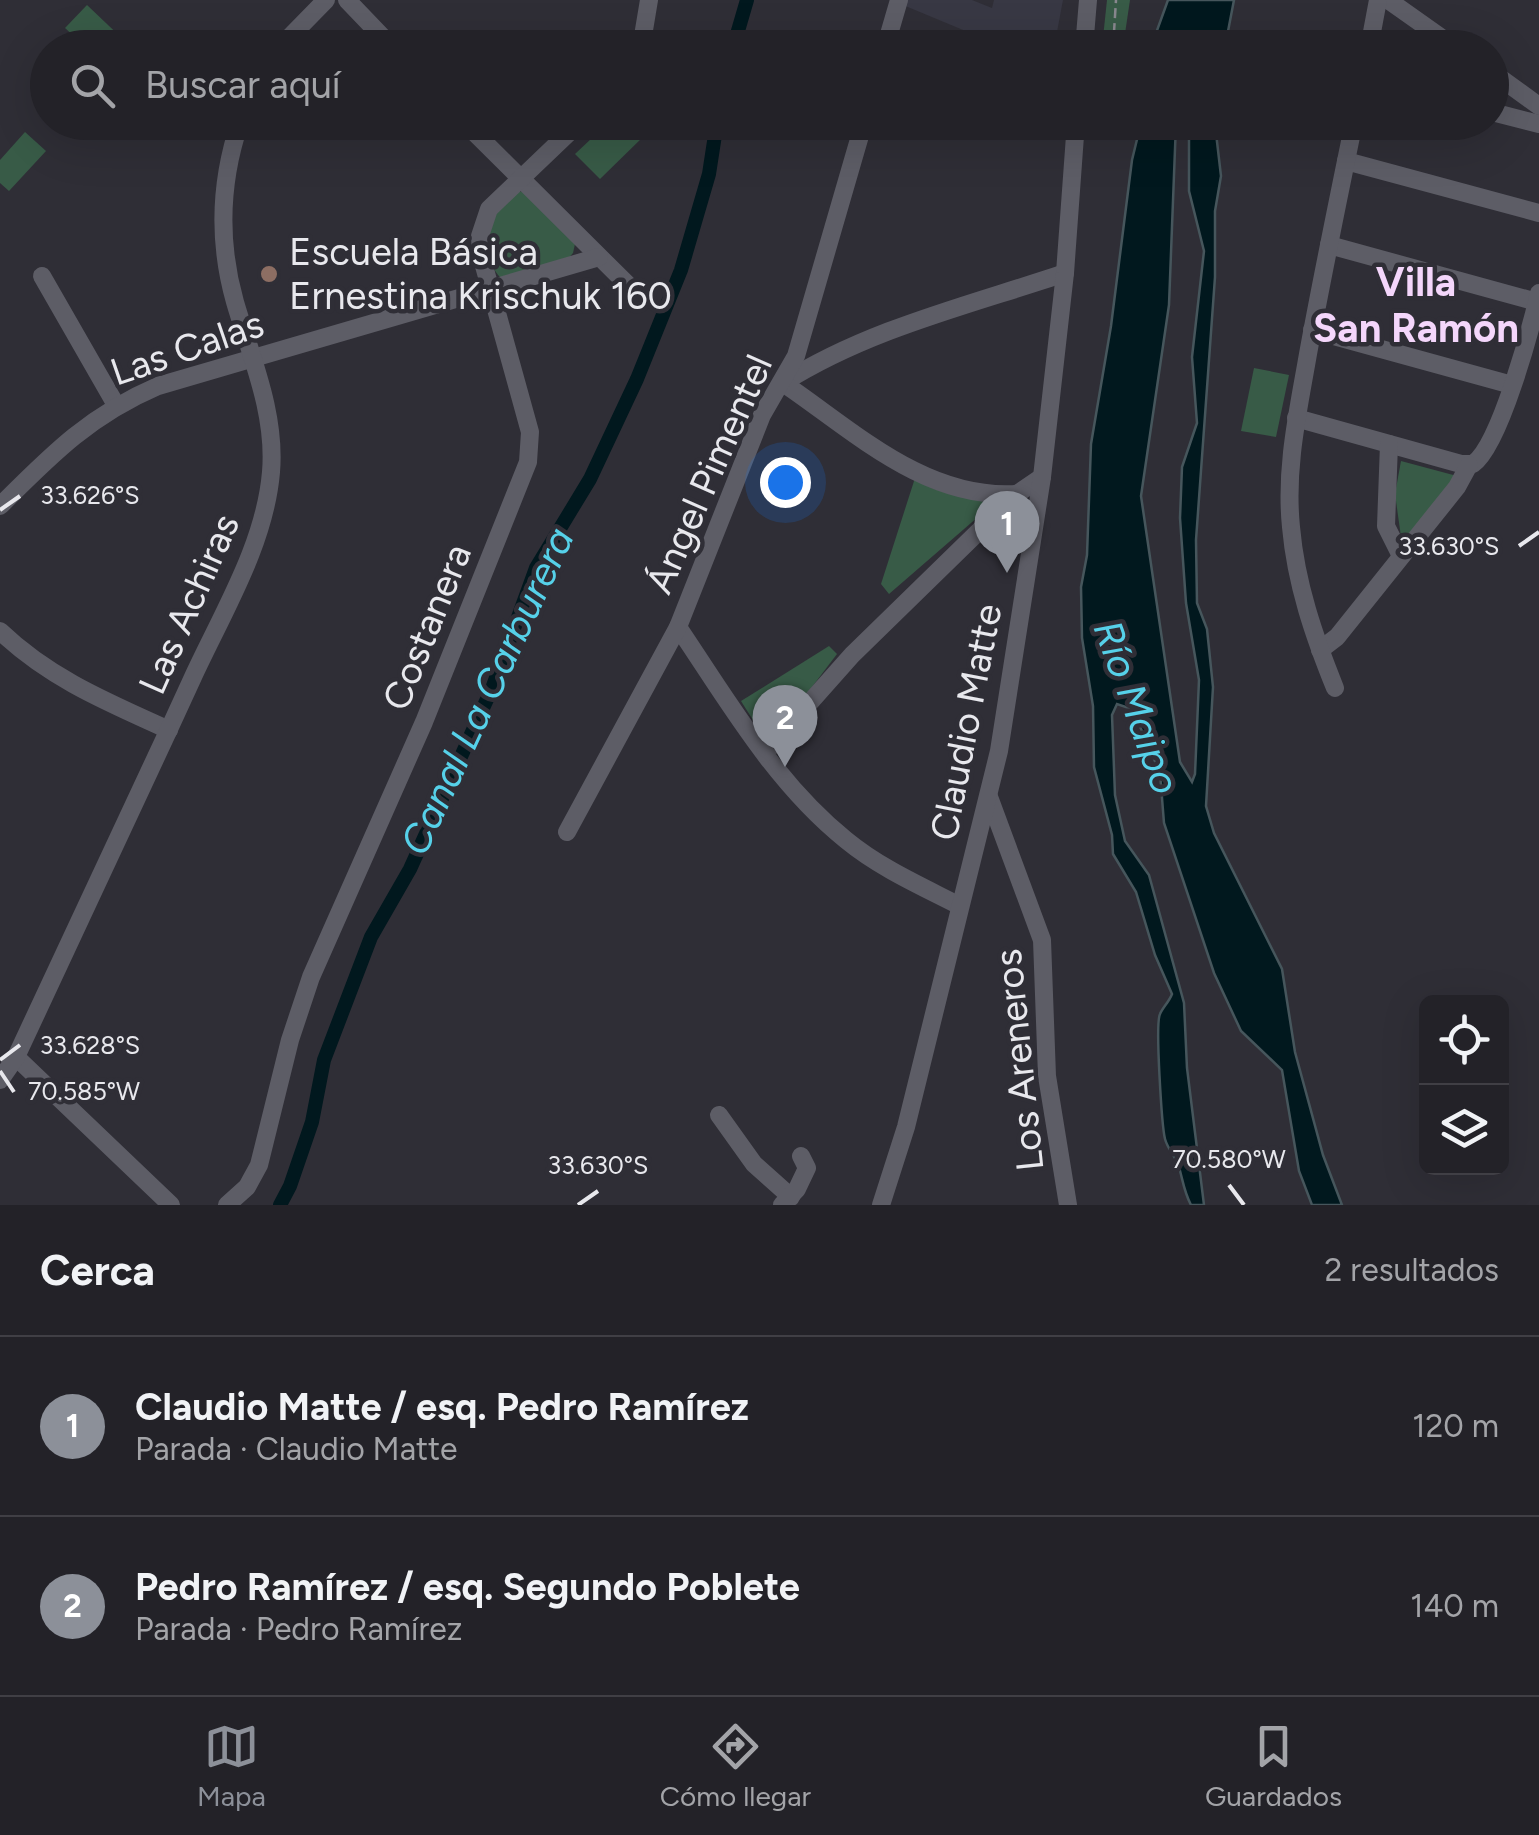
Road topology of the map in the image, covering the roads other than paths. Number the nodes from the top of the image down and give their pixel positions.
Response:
1 (326, 0) edge
2 (347, 0) edge
3 (649, 0) edge
4 (898, 0) edge
5 (1088, 0) edge
6 (1378, 0) edge
7 (1388, 0) edge
8 (296, 30) edge
9 (375, 30) edge
10 (645, 30) edge
11 (890, 30) edge
12 (1086, 30) edge
13 (1372, 30) edge
14 (1430, 30) edge
15 (1509, 84) edge
16 (1539, 106) edge
17 (1509, 116) edge
18 (1539, 124) edge
19 (235, 140) edge
20 (481, 140) edge
21 (561, 140) edge
22 (859, 140) edge
23 (1075, 140) edge
24 (1350, 140) edge
25 (1346, 161) junction
26 (519, 180) junction
27 (1539, 213) edge
28 (1329, 245) junction
29 (599, 257) junction
30 (1065, 273) junction
31 (42, 276) dead end
32 (632, 289) dead end
33 (492, 290) junction
34 (1538, 297) edge
35 (1312, 330) junction
36 (252, 357) junction
37 (783, 383) junction
38 (1512, 385) junction
39 (116, 405) junction
40 (1296, 418) junction
41 (1390, 444) junction
42 (1471, 464) junction
43 (1042, 477) junction
44 (1017, 494) junction
45 (0, 506) edge
46 (1401, 556) junction
47 (678, 627) junction
48 (0, 631) edge
49 (1320, 650) junction
50 (1335, 688) dead end
51 (168, 730) junction
52 (765, 753) junction
53 (989, 797) junction
54 (567, 832) dead end
55 (960, 906) junction
56 (16, 1056) junction
57 (0, 1080) edge
58 (719, 1116) dead end
59 (801, 1156) dead end
60 (1062, 1173) junction
61 (786, 1201) edge
62 (171, 1205) edge
63 (227, 1205) edge
64 (881, 1205) edge
65 (1053, 1205) edge
66 (1068, 1205) edge

1 - 8 street
2 - 9 street
3 - 10 street
4 - 11 street
5 - 12 street
6 - 13 street
7 - 14 street
15 - 16 street
17 - 18 street
19 - 36 street, Las Achiras
20 - 26 street
21 - 26 street, Costanera
22 - 37 street, Ángel Pimentel
23 - 30 street, Claudio Matte
24 - 25 street
25 - 27 street
25 - 28 street
26 - 29 street
26 - 33 street, Costanera
28 - 34 street
28 - 35 street
29 - 32 street
29 - 33 street, Las Calas
30 - 37 street
30 - 43 street, Claudio Matte
31 - 39 street
33 - 36 street, Las Calas
33 - 63 street, Costanera
34 - 38 street
35 - 38 street
35 - 40 street
36 - 39 street, Las Calas
36 - 51 street, Las Achiras
37 - 44 street
37 - 47 street, Ángel Pimentel
38 - 42 street
39 - 45 street, Las Calas
40 - 41 street
40 - 49 street
41 - 42 street
41 - 46 street
42 - 46 street
43 - 44 street
43 - 53 street, Claudio Matte
44 - 52 street
46 - 49 street
47 - 52 street
47 - 54 street, Ángel Pimentel
48 - 51 street
49 - 50 street
51 - 56 street, Las Achiras
52 - 55 street
53 - 55 street, Claudio Matte
53 - 60 street, Los Areneros
55 - 64 street, Claudio Matte
56 - 57 street, Las Achiras
56 - 62 street
58 - 61 street
59 - 61 street
60 - 65 street
60 - 66 street, Los Areneros

